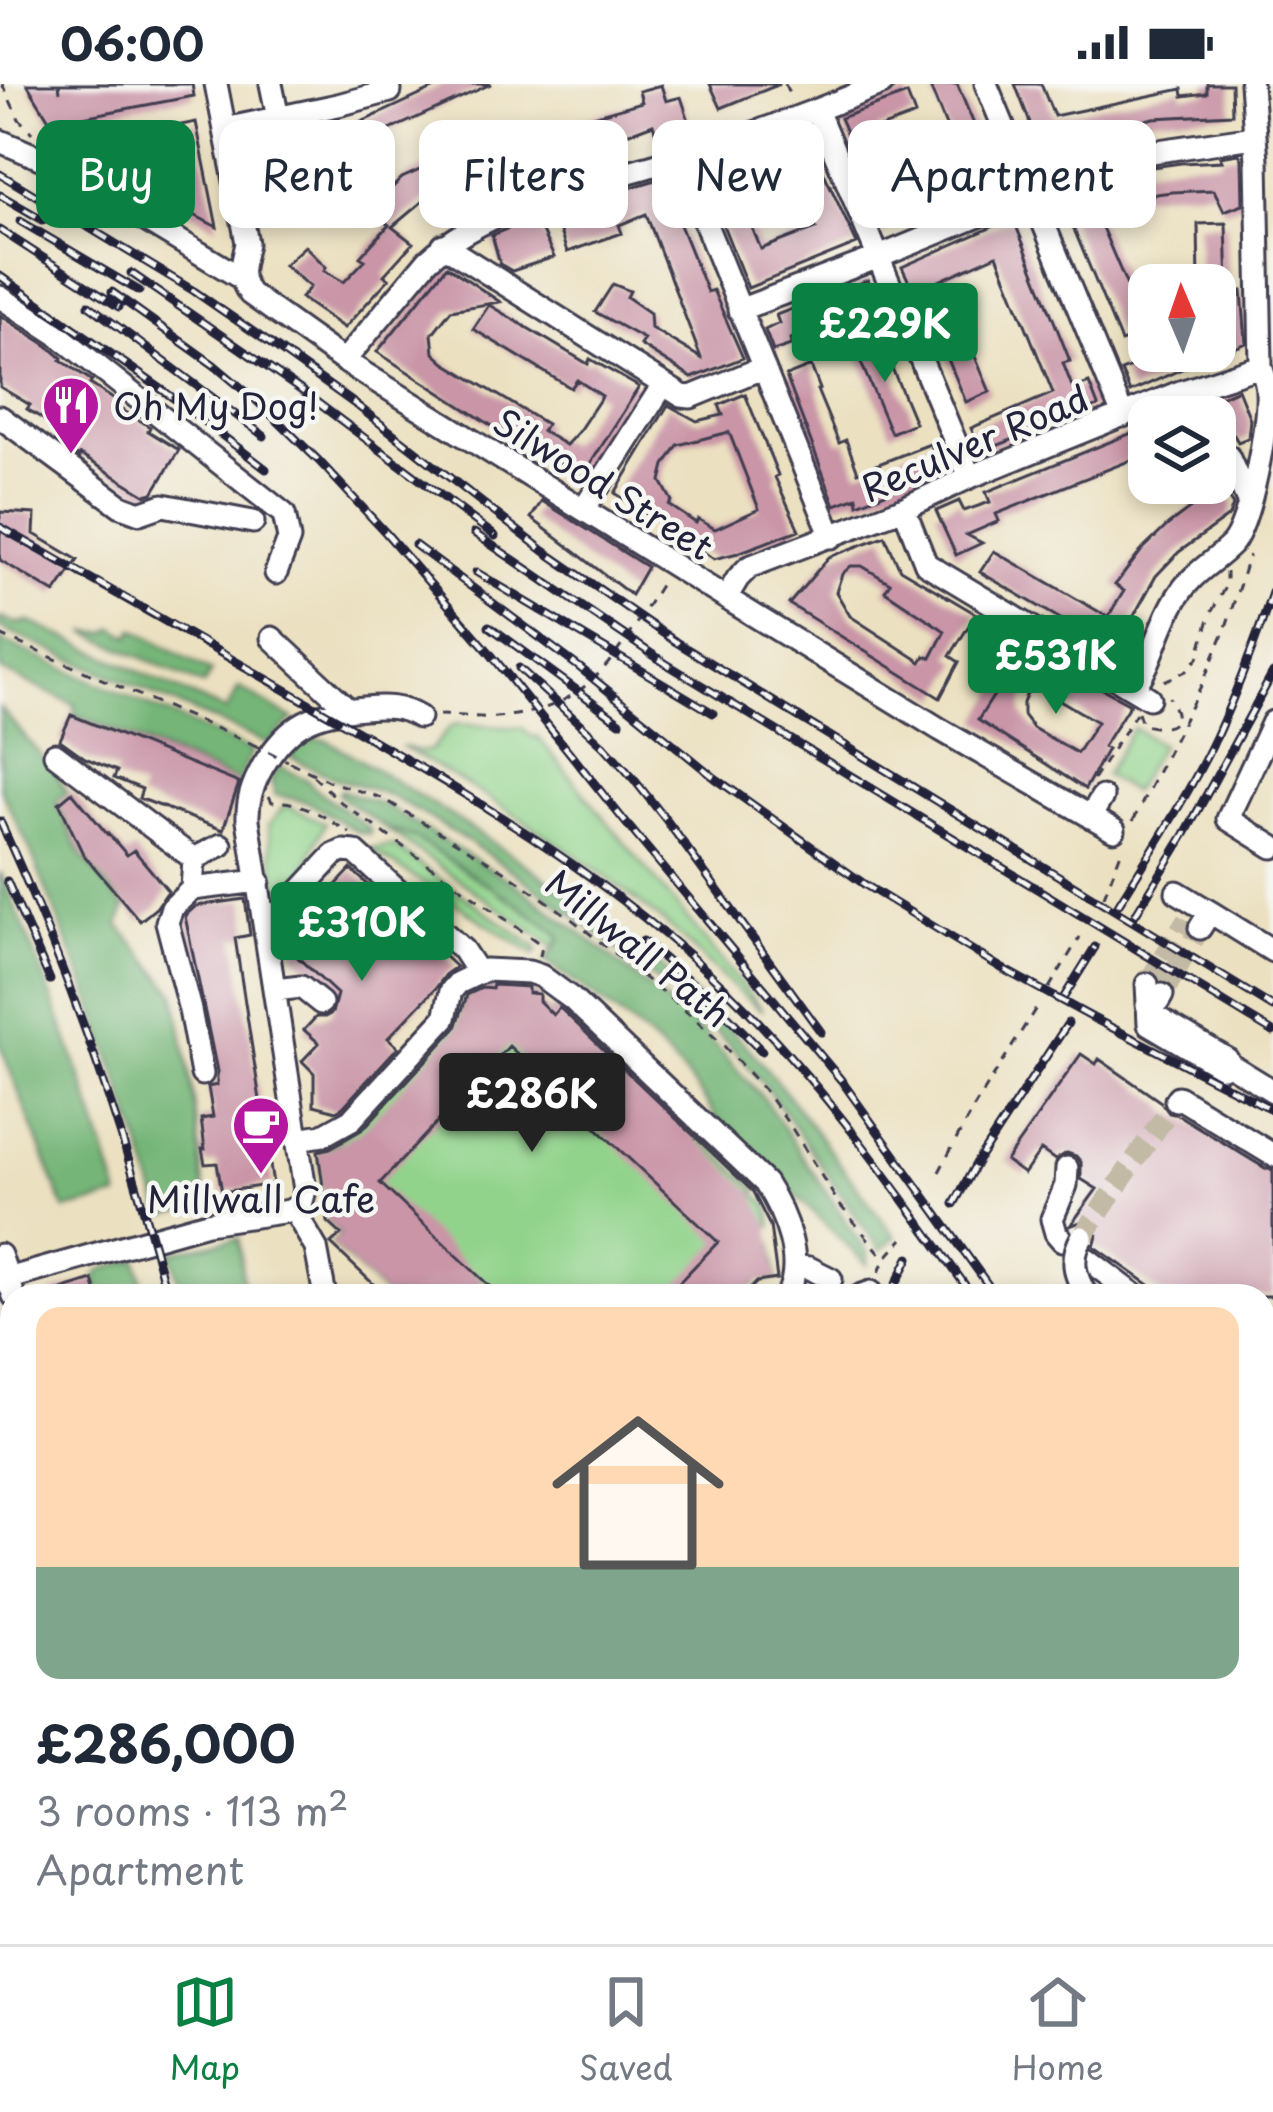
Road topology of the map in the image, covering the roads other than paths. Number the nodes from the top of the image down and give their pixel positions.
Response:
1 (216, 84) edge
2 (271, 84) edge
3 (389, 84) edge
4 (882, 84) edge
5 (986, 84) edge
6 (1251, 84) edge
7 (818, 110) junction
8 (278, 118) junction
9 (223, 120) edge
10 (268, 120) edge
11 (789, 120) edge
12 (1001, 120) edge
13 (1255, 137) junction
14 (0, 141) edge
15 (1156, 151) edge
16 (652, 166) edge
17 (245, 228) edge
18 (707, 228) edge
19 (948, 228) edge
20 (1046, 228) edge
21 (443, 245) junction
22 (878, 256) junction
23 (241, 278) junction
24 (0, 297) edge
25 (739, 310) junction
26 (344, 361) junction
27 (763, 368) junction
28 (1267, 379) edge
29 (663, 385) junction
30 (1123, 416) junction
31 (0, 417) edge
32 (1236, 474) edge
33 (970, 477) junction
34 (1249, 504) junction
35 (904, 508) junction
36 (584, 509) junction
37 (253, 522) dead end
38 (832, 537) junction
39 (276, 573) dead end
40 (725, 598) junction
41 (272, 638) dead end
42 (348, 709) junction
43 (419, 717) road end
44 (1273, 722) edge
45 (55, 754) dead end
46 (1102, 796) dead end
47 (1082, 813) junction
48 (1273, 818) edge
49 (1124, 829) road end
50 (1266, 843) edge
51 (221, 845) dead end
52 (194, 859) junction
53 (259, 881) junction
54 (192, 889) junction
55 (1194, 911) dead end
56 (264, 916) junction
57 (1273, 951) edge
58 (478, 973) junction
59 (275, 990) junction
60 (1152, 995) dead end
61 (321, 1003) dead end
62 (202, 1074) dead end
63 (1273, 1091) edge
64 (1176, 1100) dead end
65 (297, 1139) junction
66 (1273, 1155) edge
67 (1067, 1168) dead end
68 (296, 1209) junction
69 (1077, 1245) junction
70 (795, 1266) junction
71 (831, 1279) dead end
72 (10, 1284) edge
73 (323, 1284) edge
74 (792, 1284) edge
75 (1082, 1284) edge
76 (1122, 1284) edge

1 - 9 street
2 - 8 street
3 - 8 street
4 - 7 street
5 - 12 street
6 - 13 street
7 - 11 street
7 - 22 street
8 - 10 street
13 - 15 street
13 - 28 street
14 - 23 street, Silwood Street
16 - 21 street
17 - 23 street
18 - 25 street
19 - 22 street
20 - 30 street
21 - 26 street
21 - 29 street
22 - 25 street
22 - 33 street
23 - 26 street, Silwood Street
24 - 39 street
25 - 27 street
26 - 36 street, Silwood Street
27 - 29 street
27 - 38 street
28 - 30 street, Reculver Road
28 - 34 street
29 - 36 street
30 - 33 street, Reculver Road
31 - 37 street
32 - 34 street
33 - 35 street, Reculver Road
34 - 35 street
35 - 38 street, Reculver Road
36 - 40 street, Silwood Street
38 - 40 street, Reculver Road
40 - 47 street, Silwood Street
41 - 42 street
42 - 43 street
42 - 53 street
44 - 50 street
45 - 52 street
46 - 47 street
47 - 49 street, Silwood Street
48 - 50 street
51 - 52 street
52 - 54 street
53 - 54 street
53 - 56 street
54 - 62 street
55 - 57 street
56 - 58 street
56 - 59 street
58 - 65 street
58 - 70 street
59 - 61 street
59 - 65 street
60 - 63 street
64 - 66 street
65 - 68 street
67 - 69 street
68 - 72 street
68 - 73 street
69 - 75 street, bridge
69 - 76 street
70 - 71 street
70 - 74 street

